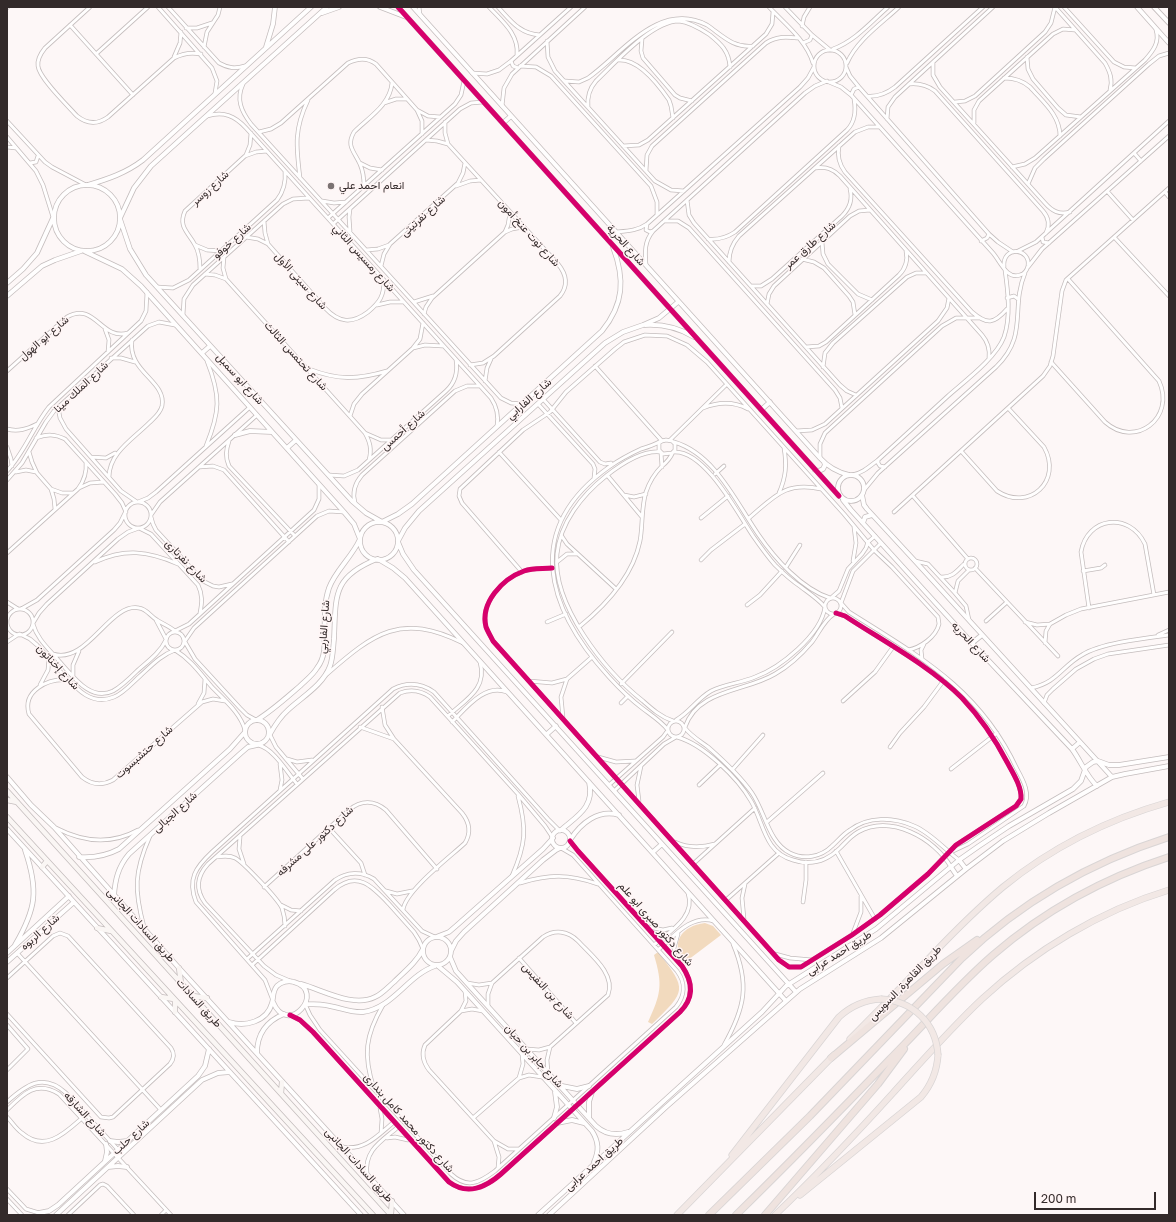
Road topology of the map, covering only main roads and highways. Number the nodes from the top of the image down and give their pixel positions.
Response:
1 (7, 791) edge
2 (7, 800) edge
3 (17, 802) junction
4 (1169, 802) edge
5 (7, 817) edge
6 (1169, 837) edge
7 (1169, 857) edge
8 (47, 861) junction
9 (42, 867) road end
10 (1169, 890) edge
11 (97, 928) road end
12 (111, 931) junction
13 (987, 935) junction
14 (179, 968) road end
15 (181, 983) junction
16 (192, 996) junction
17 (161, 997) road end
18 (207, 998) road end
19 (174, 999) junction
20 (175, 1012) road end
21 (910, 1039) junction
22 (831, 1058) junction
23 (282, 1082) road end
24 (281, 1093) junction
25 (721, 1170) junction
26 (392, 1201) road end
27 (788, 1203) junction
28 (373, 1215) edge
29 (391, 1215) edge
30 (677, 1215) edge
31 (709, 1215) edge
32 (736, 1215) edge
33 (764, 1215) edge
34 (776, 1215) edge

1 - 3 main road, طريق السادات
2 - 3 main road
3 - 15 main road, طريق السادات
4 - 22 highway, طريق القاهرة, السويس
5 - 8 main road, طريق السادات
6 - 13 highway
7 - 21 highway
8 - 9 main road
8 - 12 main road, طريق السادات
10 - 27 highway
11 - 12 main road
12 - 19 main road, طريق السادات
13 - 22 highway
13 - 31 highway
14 - 15 main road
15 - 16 main road, طريق السادات
16 - 18 main road
16 - 24 main road, طريق السادات
17 - 19 main road
19 - 20 main road
19 - 28 main road, طريق السادات
21 - 32 highway
21 - 33 highway
22 - 25 highway, طريق القاهرة, السويس
23 - 24 main road
24 - 29 main road, طريق السادات
25 - 27 highway, bridge
25 - 30 highway, طريق القاهرة, السويس
26 - 29 main road
27 - 34 highway

